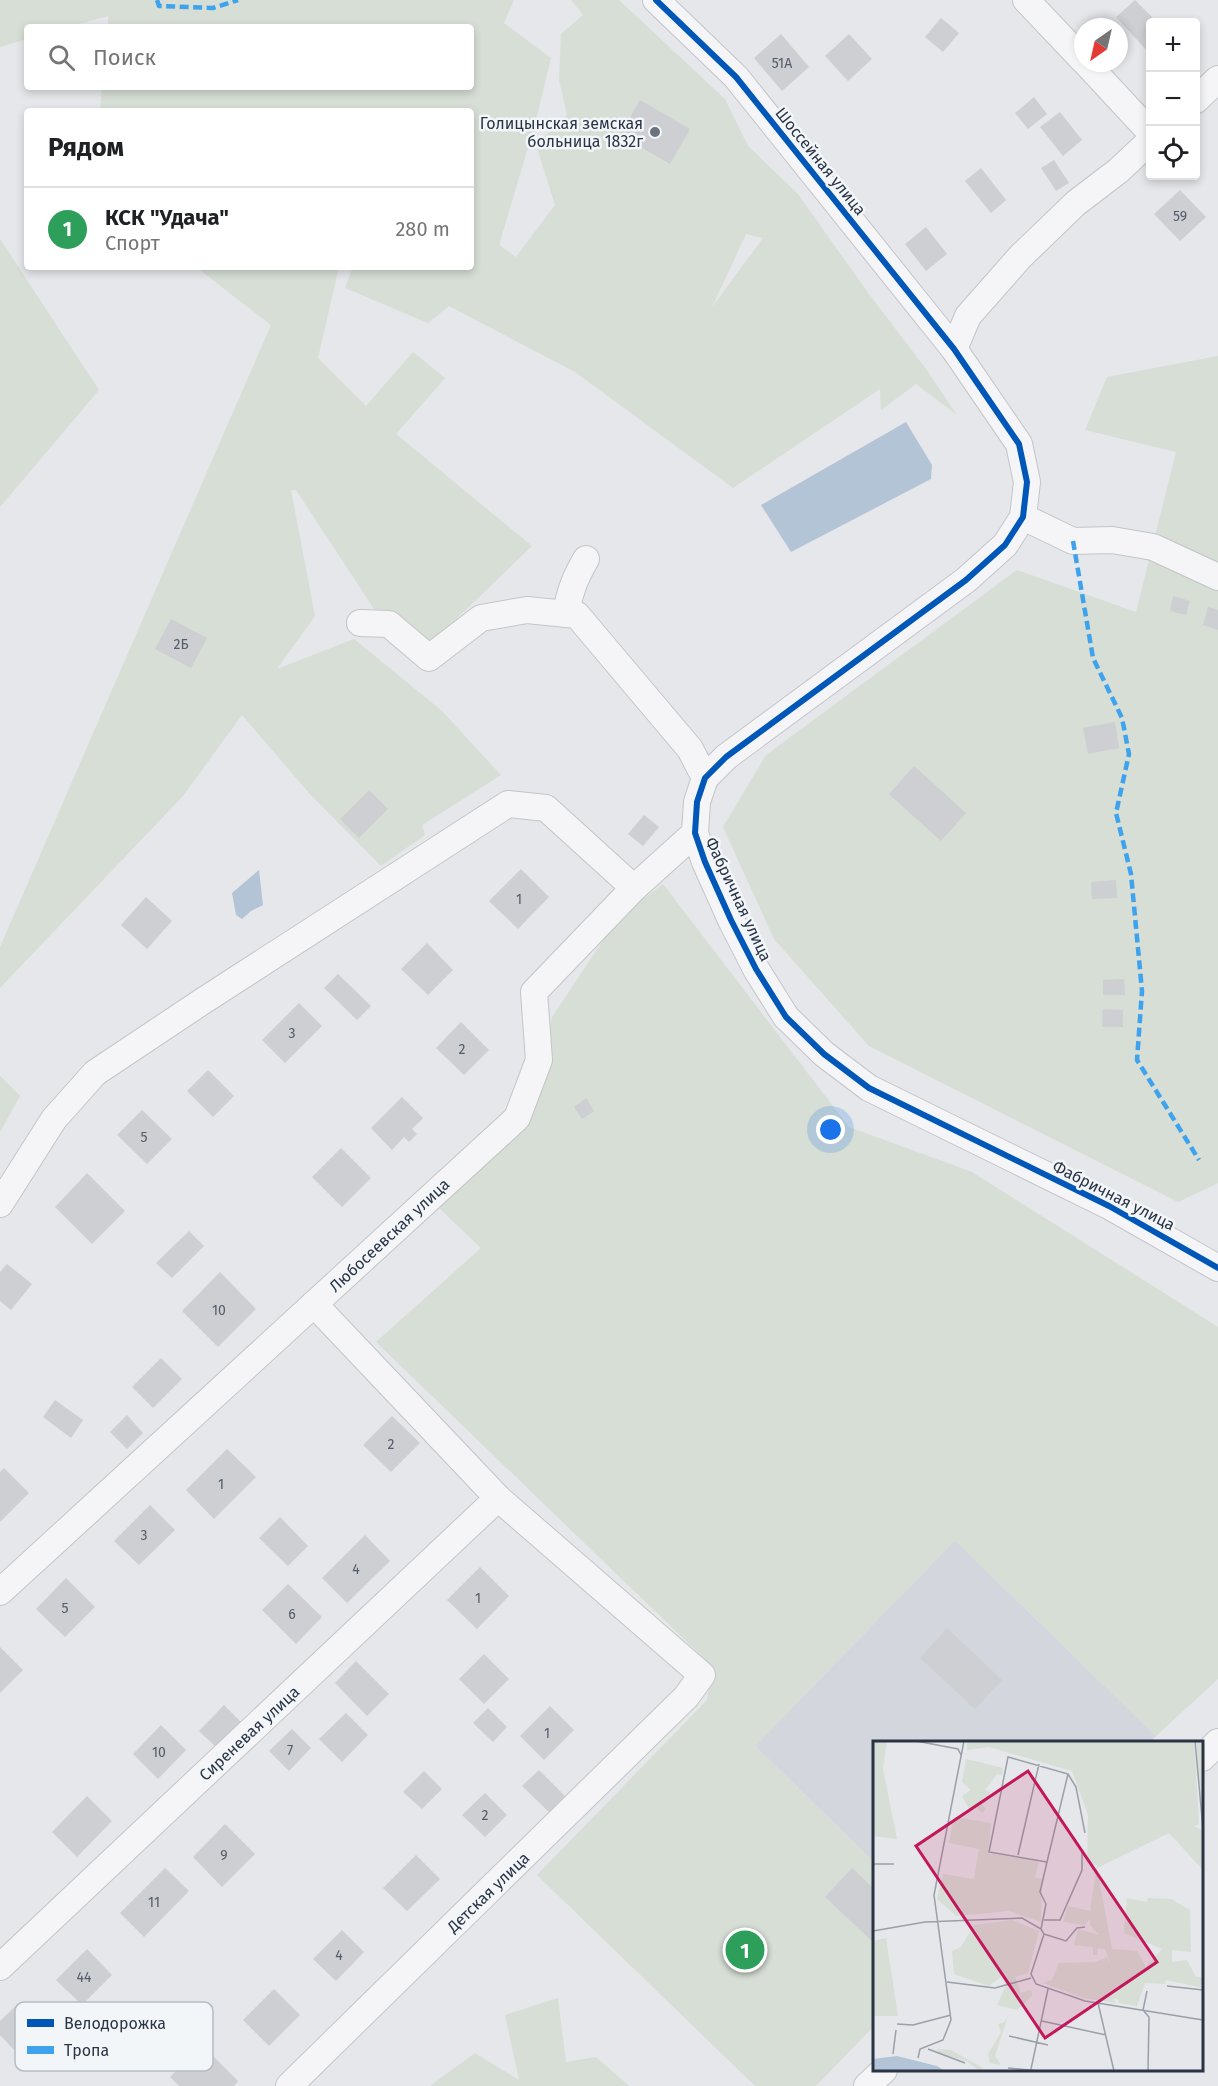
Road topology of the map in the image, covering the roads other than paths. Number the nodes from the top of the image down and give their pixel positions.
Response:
1 (656, 0) edge
2 (1026, 0) edge
3 (1074, 50) edge
4 (1094, 72) edge
5 (1218, 79) edge
6 (1200, 96) edge
7 (1146, 128) edge
8 (1146, 145) edge
9 (954, 349) junction
10 (1023, 517) junction
11 (586, 559) dead end
12 (1218, 577) edge
13 (566, 614) junction
14 (360, 623) dead end
15 (705, 778) junction
16 (695, 833) junction
17 (634, 888) junction
18 (0, 1203) edge
19 (1218, 1268) edge
20 (314, 1304) junction
21 (498, 1498) junction
22 (0, 1592) edge
23 (1218, 1742) edge
24 (1203, 1757) edge
25 (0, 1967) edge
26 (883, 2071) edge
27 (289, 2086) edge
28 (867, 2086) edge

1 - 9 street, Шоссейная улица
2 - 3 street
4 - 7 street
5 - 6 street
8 - 9 street
9 - 10 street, Фабричная улица
10 - 12 street
10 - 15 street, Фабричная улица
11 - 13 street
13 - 14 street
13 - 15 street
15 - 16 street, Фабричная улица
16 - 17 street, Любосеевская улица
16 - 19 street, Фабричная улица
17 - 18 street
17 - 20 street, Любосеевская улица
20 - 21 street
20 - 22 street, Любосеевская улица
21 - 25 street, Сиреневая улица
21 - 27 street, Детская улица
23 - 24 street
26 - 28 street

